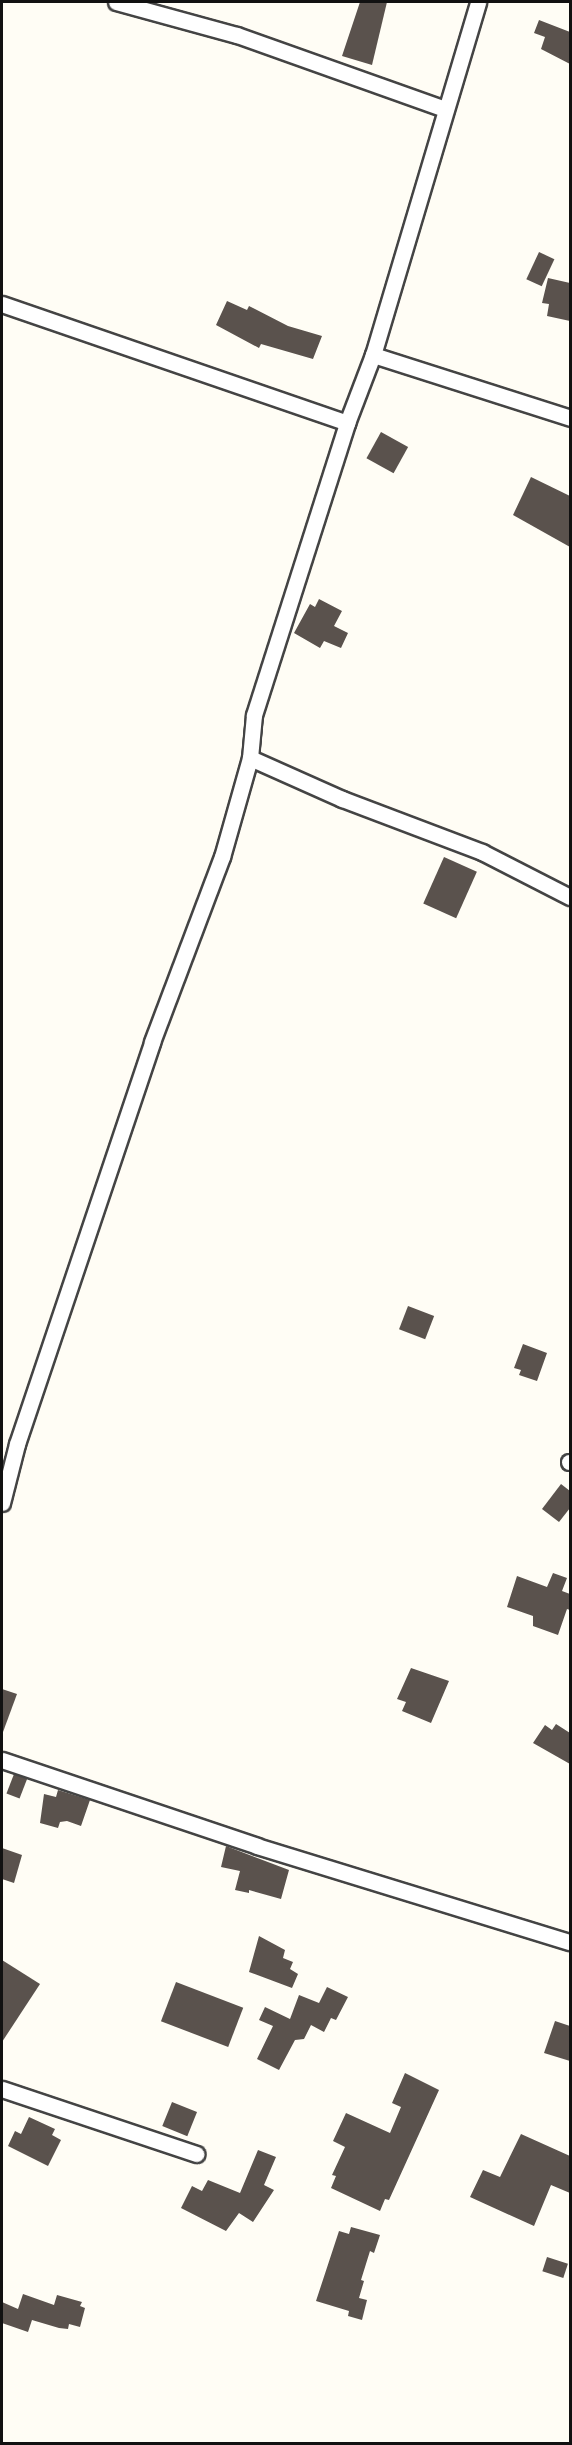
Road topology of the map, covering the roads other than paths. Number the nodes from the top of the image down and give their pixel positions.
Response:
1 (116, 2) edge
2 (478, 2) edge
3 (445, 109) junction
4 (2, 304) edge
5 (373, 355) junction
6 (570, 418) edge
7 (347, 423) junction
8 (249, 758) junction
9 (570, 897) edge
10 (2, 1503) edge
11 (2, 1760) edge
12 (570, 1942) edge
13 (2, 2089) edge
14 (196, 2154) dead end

1 - 3 street
2 - 3 street
3 - 5 street
4 - 7 street
5 - 6 street
5 - 7 street
7 - 8 street
8 - 9 street
8 - 10 street
11 - 12 street
13 - 14 street

